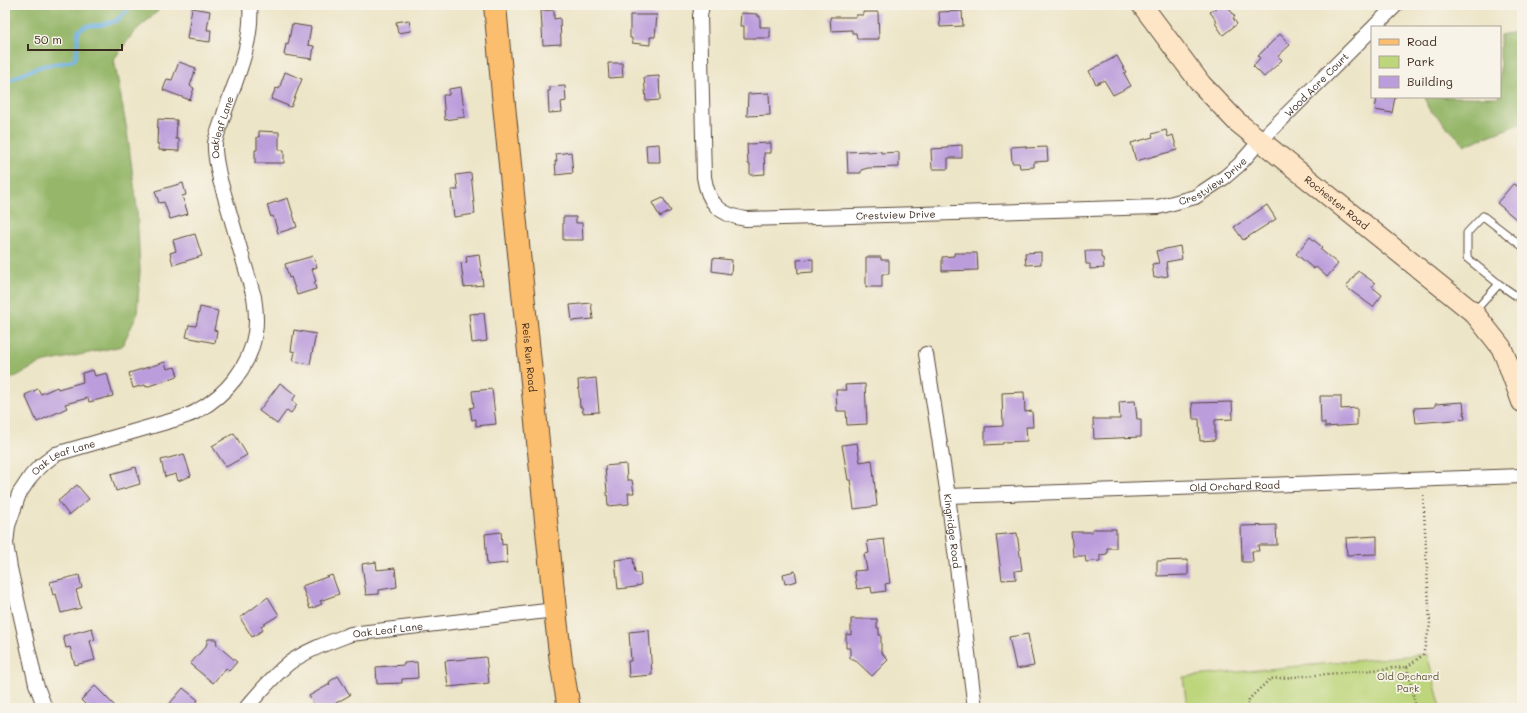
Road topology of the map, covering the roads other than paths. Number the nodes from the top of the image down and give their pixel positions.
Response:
1 (250, 5) edge
2 (495, 5) edge
3 (702, 5) edge
4 (1142, 5) edge
5 (1396, 5) edge
6 (1375, 26) edge
7 (1371, 30) edge
8 (1261, 140) junction
9 (1522, 246) edge
10 (1499, 284) junction
11 (254, 296) joint
12 (1522, 300) edge
13 (1474, 313) junction
14 (926, 354) dead end
15 (1522, 402) edge
16 (1522, 476) edge
17 (948, 496) junction
18 (555, 610) junction
19 (44, 708) edge
20 (246, 708) edge
21 (569, 708) edge
22 (975, 708) edge

1 - 11 street, Oakleaf Lane
2 - 18 main road, Reis Run Road
3 - 8 street, Crestview Drive
4 - 8 street, Rochester Road
5 - 6 street
7 - 8 street, Wood Acre Court
8 - 13 street, Rochester Road
9 - 10 lane
10 - 12 lane
10 - 13 lane
11 - 19 street, Oak Leaf Lane
13 - 15 street, Rochester Road
14 - 17 street, Kingridge Road
16 - 17 street, Old Orchard Road
17 - 22 street, Kingridge Road
18 - 20 street, Oak Leaf Lane
18 - 21 main road, Reis Run Road

